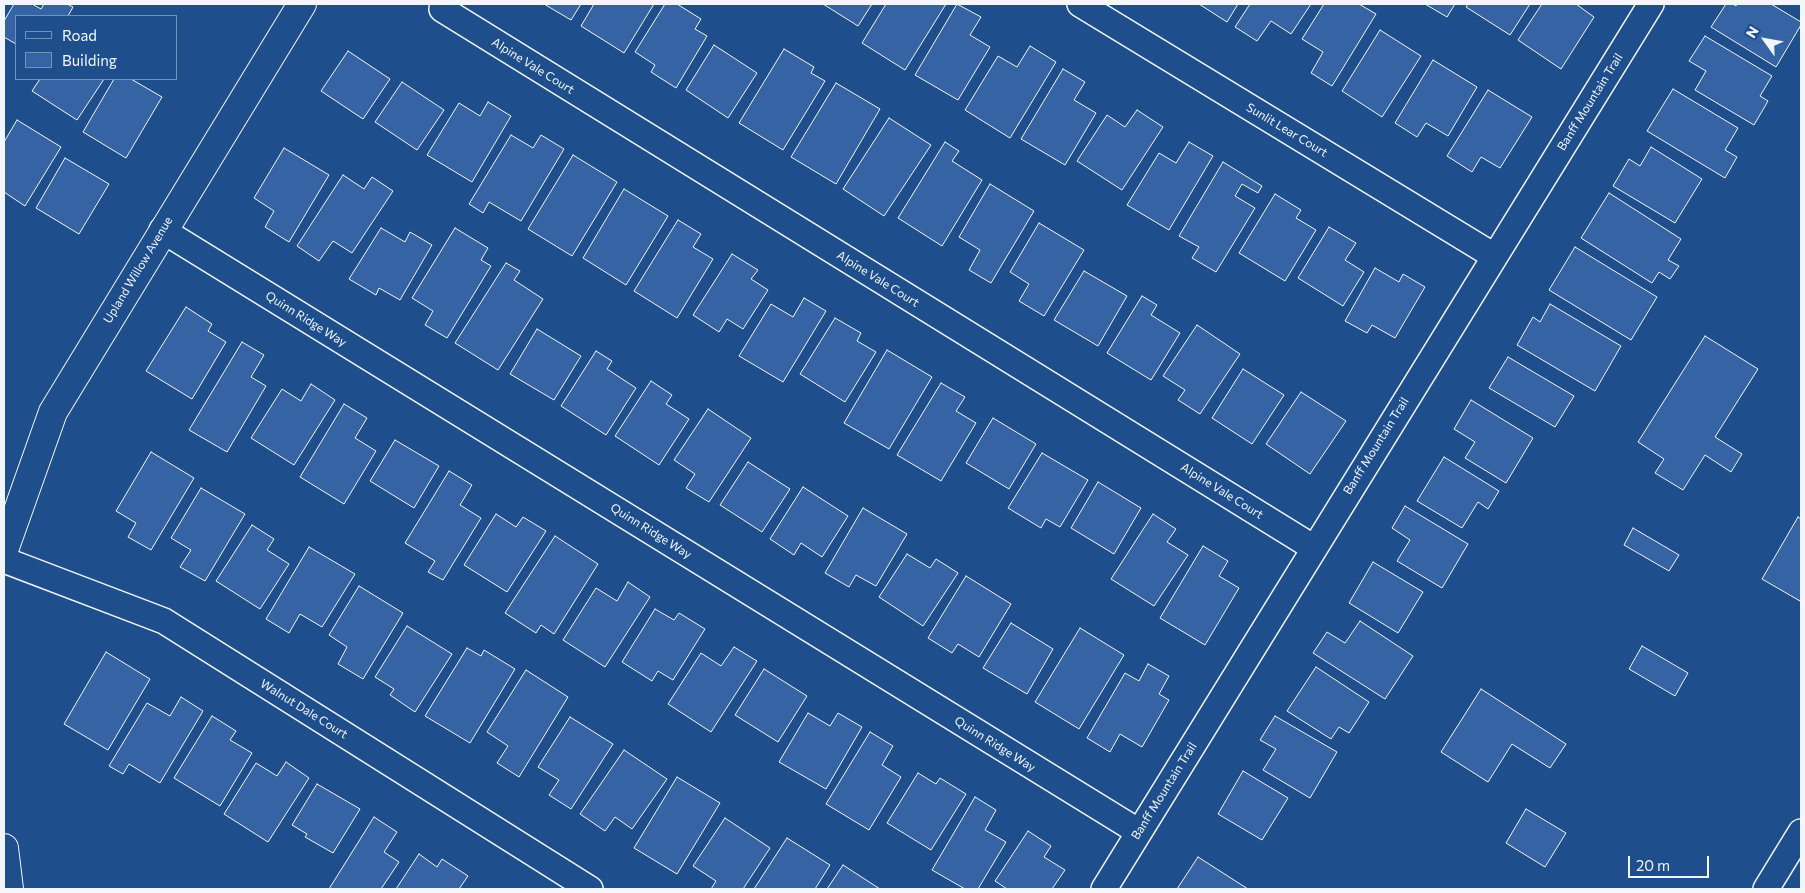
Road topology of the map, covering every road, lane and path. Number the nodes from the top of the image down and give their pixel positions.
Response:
1 (302, 4) edge
2 (1080, 4) edge
3 (1651, 4) edge
4 (442, 10) dead end
5 (162, 230) junction
6 (1494, 256) junction
7 (1314, 548) junction
8 (4, 550) edge
9 (4, 560) edge
10 (1139, 832) junction
11 (1801, 832) edge
12 (4, 848) edge
13 (9, 889) edge
14 (590, 889) edge
15 (1104, 889) edge
16 (1766, 889) edge

1 - 5 street, Upland Willow Avenue
2 - 6 street, Sunlit Lear Court
3 - 6 street, Banff Mountain Trail
4 - 7 street, Alpine Vale Court
5 - 8 street, Upland Willow Avenue
5 - 10 street, Quinn Ridge Way
6 - 7 street, Banff Mountain Trail
7 - 10 street, Banff Mountain Trail
9 - 14 street, Walnut Dale Court
10 - 15 street, Banff Mountain Trail
11 - 16 street
12 - 13 street

